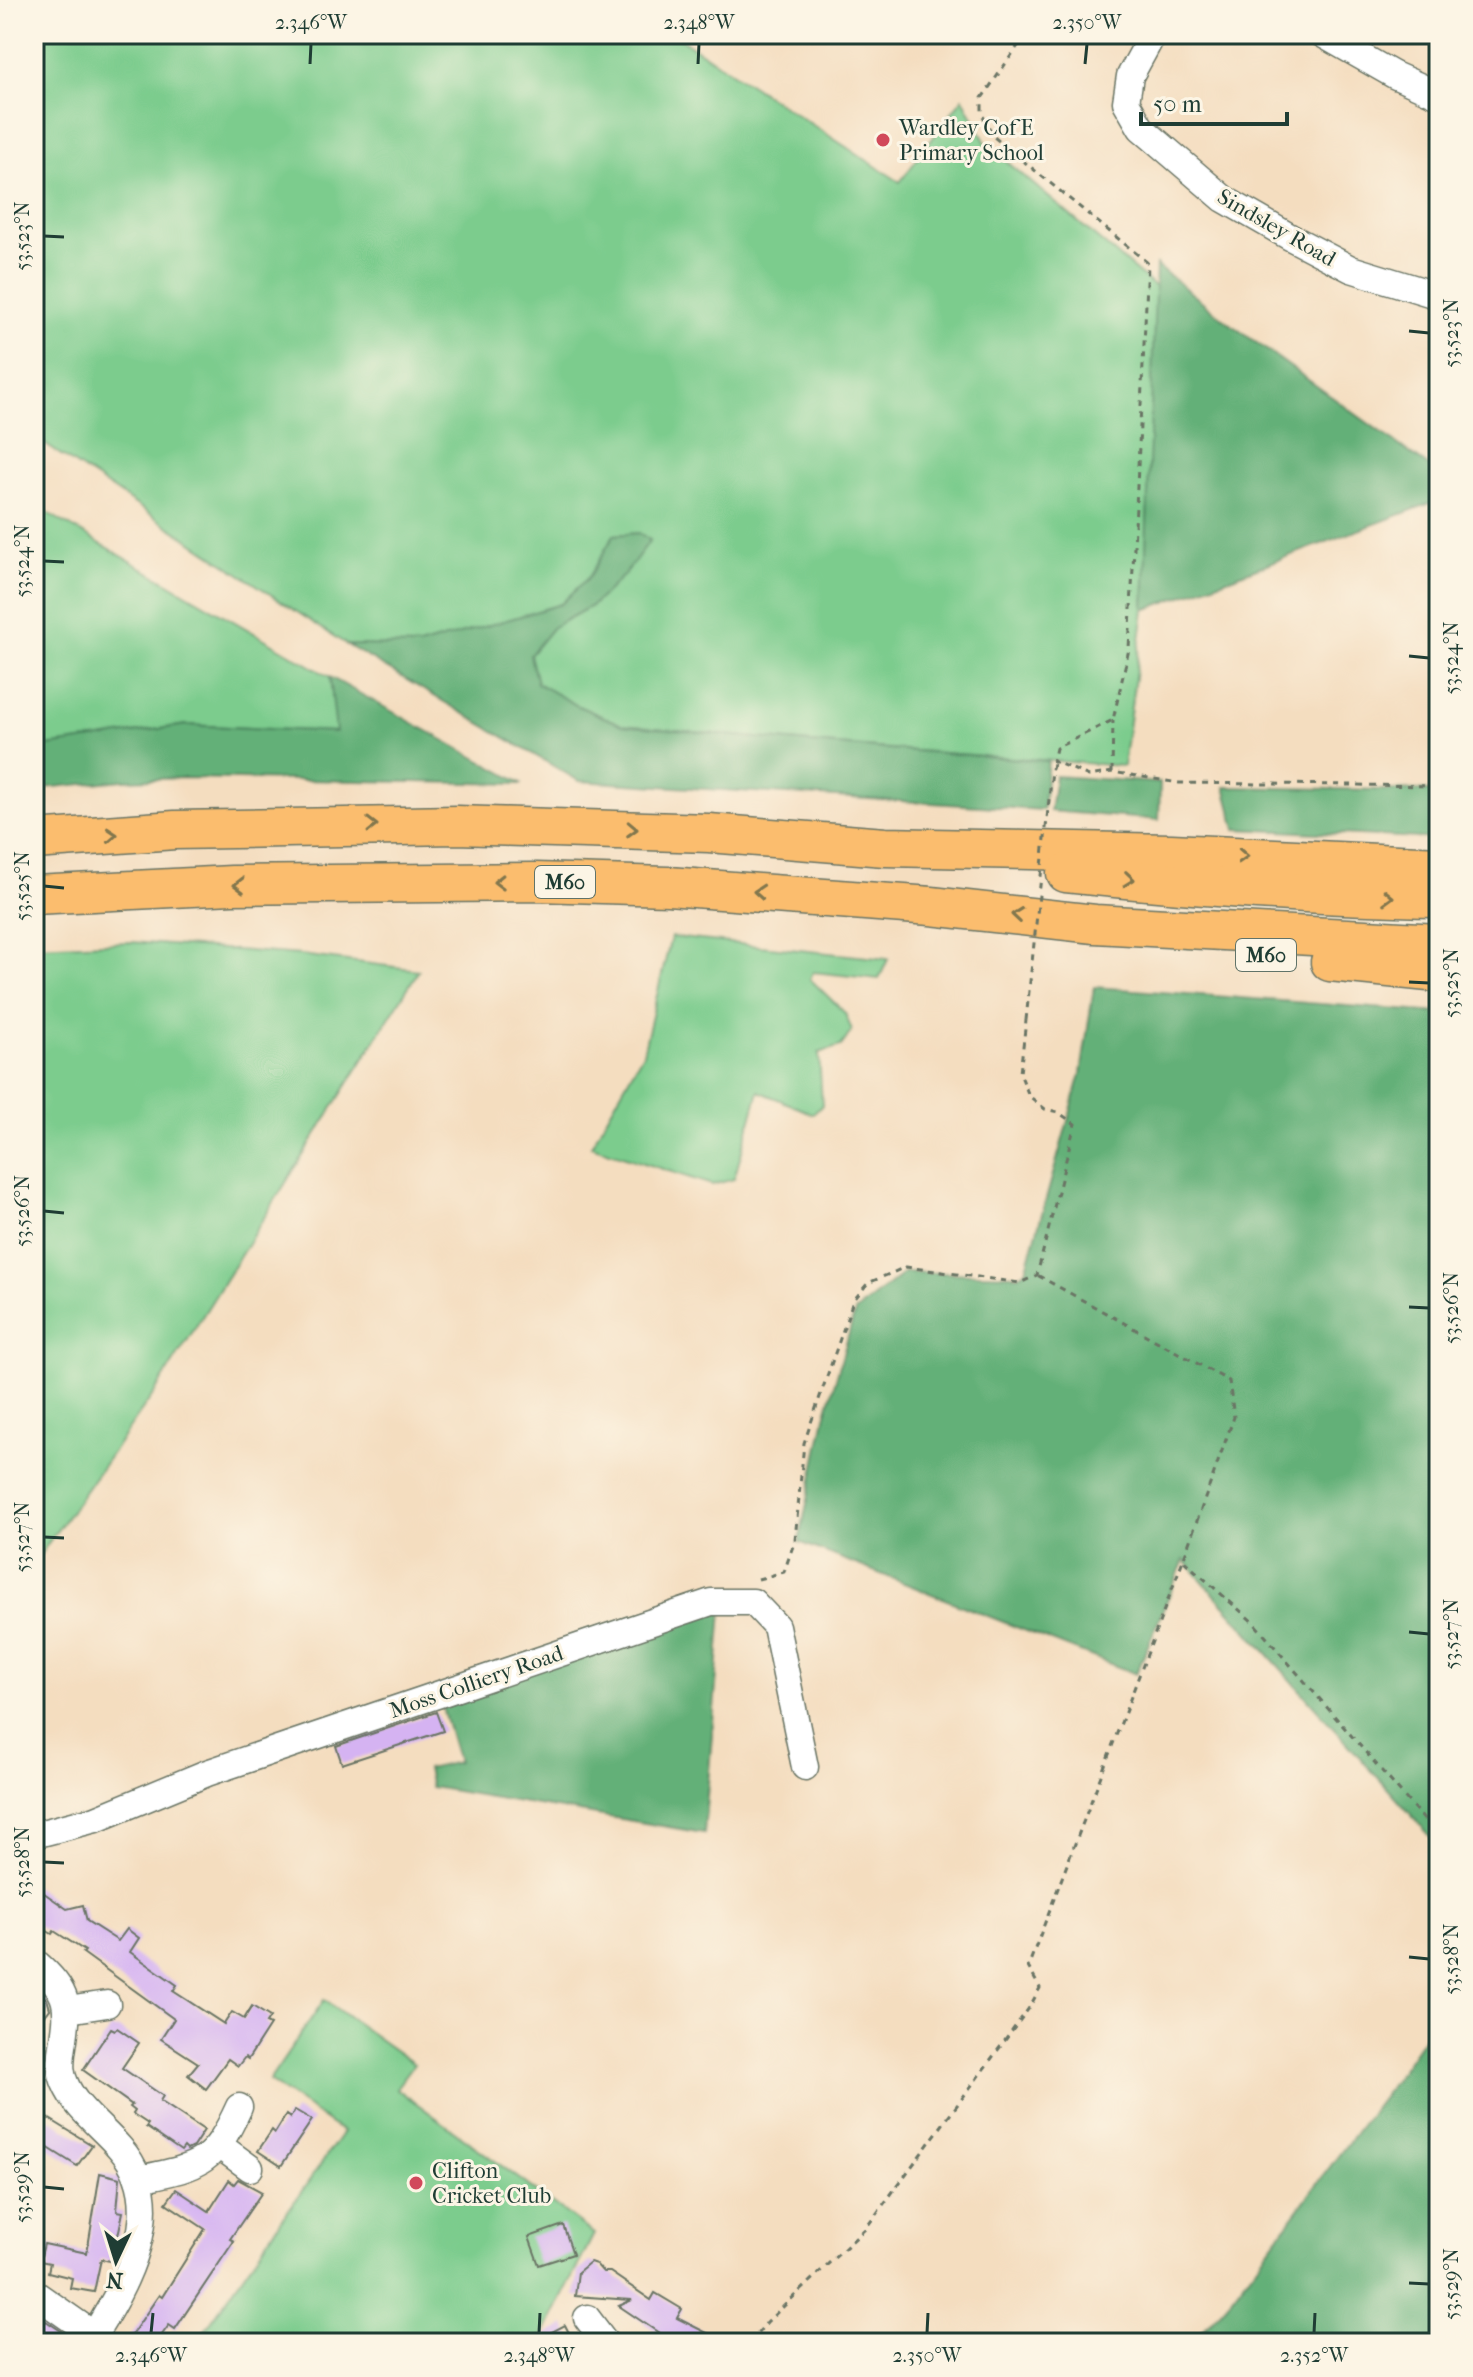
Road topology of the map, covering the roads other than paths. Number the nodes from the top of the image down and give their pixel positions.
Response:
1 (1153, 34) edge
2 (1322, 34) edge
3 (1439, 95) edge
4 (1439, 296) edge
5 (34, 840) edge
6 (885, 847) junction
7 (1439, 866) edge
8 (34, 895) edge
9 (1439, 898) edge
10 (1095, 924) junction
11 (1439, 943) edge
12 (1439, 973) edge
13 (805, 1767) dead end
14 (34, 1835) edge
15 (34, 1961) edge
16 (107, 2004) dead end
17 (68, 2010) junction
18 (239, 2107) dead end
19 (220, 2146) junction
20 (250, 2168) dead end
21 (139, 2179) junction
22 (34, 2293) edge
23 (587, 2318) dead end
24 (92, 2339) edge
25 (606, 2343) edge

1 - 4 street, Sindsley Road
2 - 3 street
5 -> 6 highway
6 -> 7 highway
6 -> 9 highway
10 -> 8 highway, M60
10 - 11 highway, M60
10 - 12 highway, M60
13 - 14 street, Moss Colliery Road
15 - 17 street
16 - 17 street
17 - 21 street
18 - 19 street
19 - 20 street
19 - 21 street
21 - 24 street
22 - 24 street
23 - 25 street

